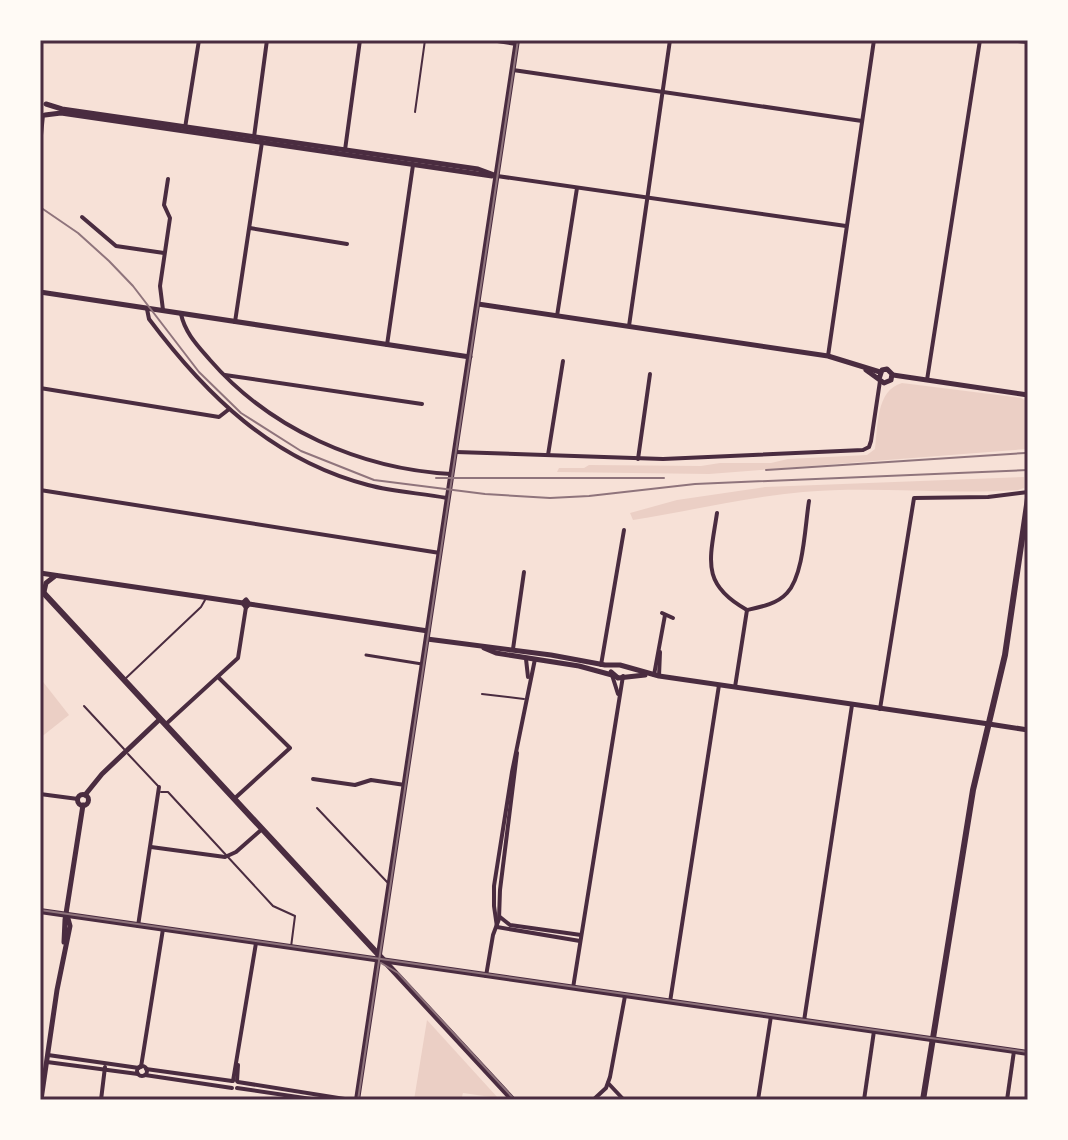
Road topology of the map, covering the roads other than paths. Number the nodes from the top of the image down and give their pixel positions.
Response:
1 (199, 40) edge
2 (267, 40) edge
3 (360, 40) edge
4 (425, 40) edge
5 (491, 40) edge
6 (670, 40) edge
7 (874, 40) edge
8 (980, 40) edge
9 (1018, 40) edge
10 (1028, 41) edge
11 (516, 42) edge
12 (513, 70) junction
13 (663, 91) junction
14 (42, 104) edge
15 (415, 112) dead end
16 (42, 114) edge
17 (98, 116) junction
18 (862, 121) junction
19 (184, 130) junction
20 (253, 140) junction
21 (262, 141) junction
22 (40, 145) edge
23 (344, 153) junction
24 (414, 163) junction
25 (497, 176) junction
26 (168, 179) dead end
27 (577, 187) junction
28 (647, 197) junction
29 (82, 217) dead end
30 (846, 226) junction
31 (250, 228) junction
32 (347, 244) dead end
33 (164, 253) junction
34 (40, 292) edge
35 (478, 304) junction
36 (146, 310) junction
37 (165, 310) junction
38 (181, 314) junction
39 (557, 316) junction
40 (235, 322) junction
41 (629, 326) junction
42 (387, 345) junction
43 (828, 356) junction
44 (470, 357) junction
45 (563, 361) dead end
46 (650, 374) dead end
47 (223, 375) junction
48 (880, 377) junction
49 (890, 380) junction
50 (927, 380) junction
51 (40, 388) edge
52 (879, 395) junction
53 (1028, 395) edge
54 (422, 404) dead end
55 (228, 410) junction
56 (456, 452) junction
57 (548, 455) junction
58 (638, 459) junction
59 (452, 475) junction
60 (40, 490) edge
61 (1028, 495) edge
62 (449, 497) junction
63 (809, 501) dead end
64 (717, 513) dead end
65 (626, 528) dead end
66 (440, 553) junction
67 (524, 572) dead end
68 (40, 573) edge
69 (56, 576) junction
70 (42, 591) edge
71 (207, 597) junction
72 (246, 604) junction
73 (747, 610) junction
74 (673, 618) dead end
75 (428, 635) junction
76 (512, 652) junction
77 (524, 654) junction
78 (366, 655) dead end
79 (535, 659) junction
80 (556, 659) junction
81 (546, 661) junction
82 (423, 664) junction
83 (619, 666) junction
84 (602, 668) junction
85 (533, 669) junction
86 (612, 675) junction
87 (623, 675) junction
88 (657, 676) junction
89 (218, 677) junction
90 (124, 680) junction
91 (528, 684) junction
92 (719, 685) junction
93 (735, 687) junction
94 (482, 694) dead end
95 (618, 696) junction
96 (525, 699) junction
97 (852, 705) junction
98 (84, 706) dead end
99 (880, 709) junction
100 (163, 722) junction
101 (989, 724) junction
102 (1028, 730) edge
103 (126, 752) junction
104 (313, 779) dead end
105 (405, 785) junction
106 (159, 790) junction
107 (40, 794) edge
108 (85, 795) junction
109 (78, 799) junction
110 (234, 799) junction
111 (83, 805) junction
112 (317, 808) dead end
113 (262, 829) junction
114 (151, 847) junction
115 (228, 857) junction
116 (389, 885) junction
117 (496, 904) junction
118 (40, 911) edge
119 (499, 914) junction
120 (67, 915) junction
121 (138, 926) junction
122 (497, 927) junction
123 (163, 929) junction
124 (531, 930) junction
125 (538, 931) junction
126 (581, 935) junction
127 (580, 941) junction
128 (256, 943) junction
129 (291, 948) junction
130 (381, 959) junction
131 (486, 976) junction
132 (573, 988) junction
133 (625, 996) junction
134 (670, 1002) junction
135 (771, 1016) junction
136 (804, 1021) junction
137 (874, 1031) junction
138 (933, 1040) junction
139 (1014, 1051) junction
140 (1028, 1053) edge
141 (47, 1059) junction
142 (106, 1067) junction
143 (142, 1070) junction
144 (608, 1083) junction
145 (235, 1084) junction
146 (41, 1100) edge
147 (101, 1100) edge
148 (318, 1100) edge
149 (354, 1100) edge
150 (513, 1100) edge
151 (593, 1100) edge
152 (624, 1100) edge
153 (758, 1100) edge
154 (864, 1100) edge
155 (923, 1100) edge
156 (1007, 1100) edge

1 - 19 street
2 - 20 street
3 - 23 street
4 - 15 lane
5 - 11 street
6 - 13 street
7 - 18 street
8 - 50 street
9 - 10 main road
11 - 12 main road
12 - 13 street
12 - 25 main road
13 - 18 street
13 - 28 street
14 - 16 street
14 - 17 street
16 - 17 street
16 - 22 street
17 - 19 street
18 - 30 street
19 - 20 street
20 - 21 street
21 - 23 street
21 - 31 street
23 - 24 street
24 - 25 street
24 - 42 street
25 - 27 street
25 - 35 main road
26 - 33 street
27 - 28 street
27 - 39 street
28 - 30 street
28 - 41 street
29 - 33 street
30 - 43 street
31 - 32 street
31 - 40 street
33 - 37 street
34 - 36 street
35 - 39 street
35 - 44 main road
36 - 37 street
36 - 55 street
37 - 38 street
38 - 40 street
38 - 47 street
39 - 41 street
40 - 42 street
41 - 43 street
42 - 44 street
43 - 48 street
44 - 56 main road
45 - 57 street
46 - 58 street
47 - 54 street
47 - 59 street
48 - 49 street
48 - 49 street
48 - 52 street
49 - 50 street
49 - 52 street
50 - 53 street
51 - 55 street
52 - 58 street
55 - 62 street
56 - 57 street
56 - 59 main road
57 - 58 street
59 - 62 main road
60 - 66 street
61 - 99 street
61 - 101 main road
62 - 66 main road
63 - 73 street
64 - 73 street
65 - 84 street
66 - 75 main road
67 - 76 street
68 - 69 street
69 - 70 street
69 - 71 street
70 - 90 main road
71 - 72 street
71 - 90 lane
72 - 75 street
72 - 89 street
73 - 93 street
74 - 88 street
75 - 76 street
75 - 82 main road
76 - 77 street
77 - 79 street
77 - 80 street
77 - 91 street
78 - 82 street
79 - 81 street
79 - 85 street
80 - 81 street
80 - 84 street
81 - 85 street
82 - 105 main road
83 - 84 street
83 - 86 street
83 - 87 street
83 - 88 street
84 - 86 street
85 - 91 street
86 - 87 street
86 - 95 street
87 - 88 street
87 - 95 street
88 - 92 street
89 - 100 street
89 - 110 street
90 - 100 main road
91 - 96 street
92 - 93 street
92 - 134 street
93 - 97 street
94 - 96 lane
95 - 126 street
96 - 117 street
97 - 99 street
97 - 136 street
98 - 103 lane
99 - 101 street
100 - 103 street
100 - 110 main road
101 - 102 street
101 - 138 main road
103 - 106 lane
103 - 108 street
104 - 105 street
105 - 116 main road
106 - 114 street
106 - 115 lane
107 - 109 street
108 - 109 street
108 - 111 street
109 - 111 street
110 - 113 main road
111 - 120 street
112 - 116 lane
113 - 115 street
113 - 130 main road
114 - 115 street
114 - 121 street
115 - 129 lane
116 - 130 main road
117 - 119 street
117 - 122 street
118 - 120 main road
119 - 122 street
119 - 124 street
120 - 121 main road
120 - 141 street
121 - 123 main road
122 - 124 street
122 - 131 street
123 - 128 main road
123 - 143 street
124 - 125 street
125 - 126 street
125 - 127 street
126 - 127 street
127 - 132 street
128 - 129 main road
128 - 145 street
129 - 130 main road
130 - 131 main road
130 - 149 main road
130 - 150 main road
131 - 132 main road
132 - 133 main road
133 - 134 main road
133 - 144 street
134 - 135 main road
135 - 136 main road
135 - 153 street
136 - 137 main road
137 - 138 main road
137 - 154 street
138 - 139 main road
138 - 155 main road
139 - 140 main road
139 - 156 street
141 - 142 street
141 - 146 street
142 - 143 street
142 - 147 street
143 - 145 street
144 - 151 street
144 - 152 street
145 - 148 street
145 - 149 street

